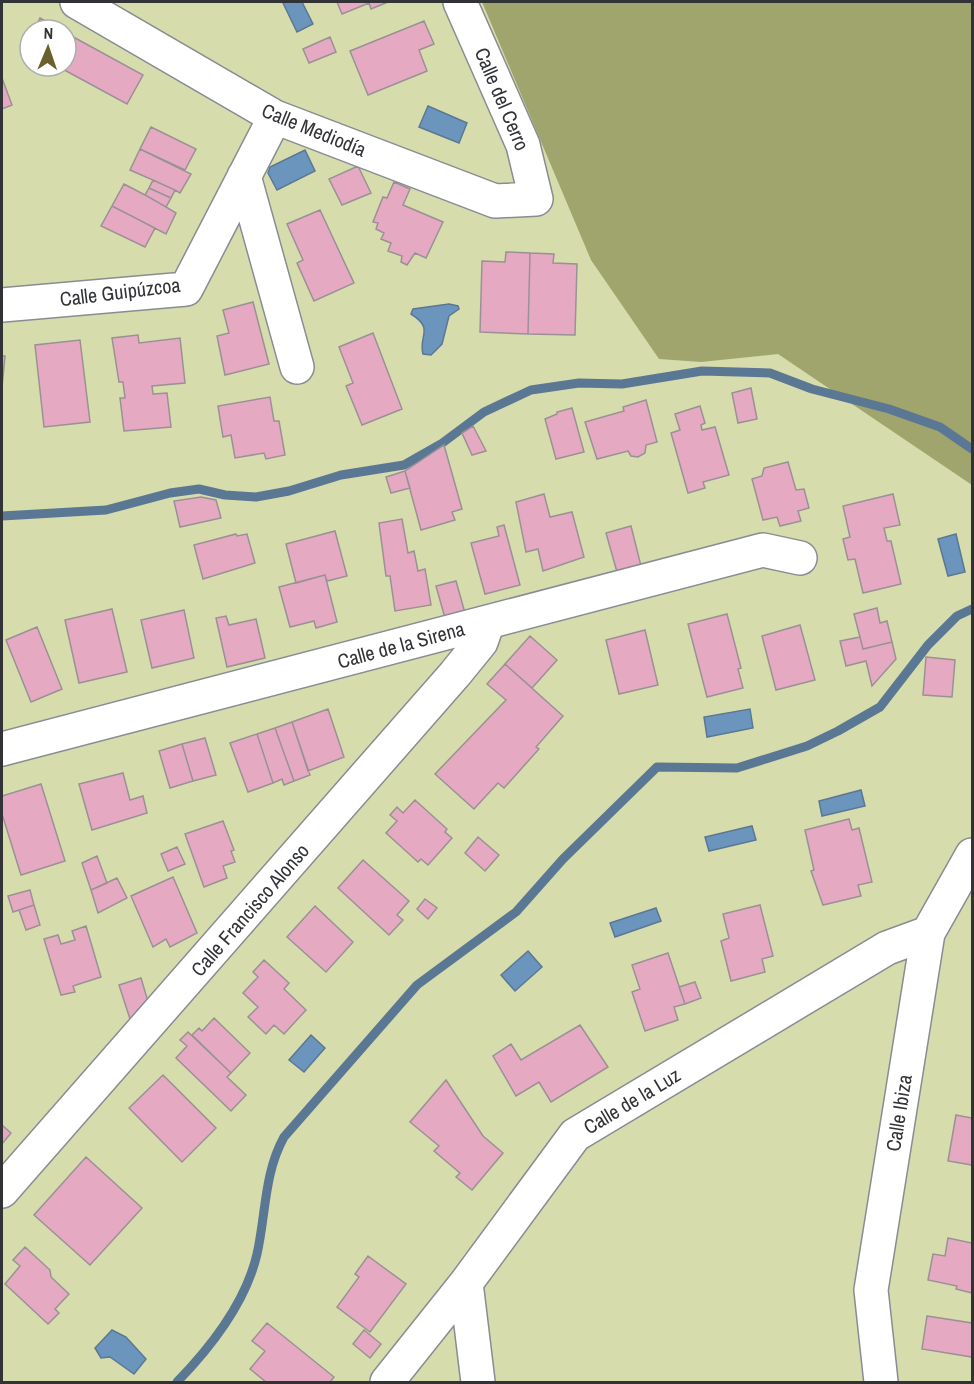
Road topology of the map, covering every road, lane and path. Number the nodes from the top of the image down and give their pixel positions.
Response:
1 (77, 2) edge
2 (460, 2) edge
3 (275, 117) junction
4 (244, 176) junction
5 (536, 199) joint
6 (2, 305) edge
7 (297, 367) dead end
8 (800, 558) dead end
9 (488, 622) junction
10 (2, 749) edge
11 (972, 855) edge
12 (928, 933) junction
13 (2, 1191) edge
14 (466, 1283) junction
15 (387, 1383) edge
16 (478, 1383) edge
17 (881, 1383) edge

1 - 3 street, Calle Mediodía
2 - 5 street, Calle del Cerro
3 - 4 street, Calle Guipúzcoa
3 - 5 street, Calle Mediodía
4 - 6 street, Calle Guipúzcoa
4 - 7 street
8 - 9 street, Calle de la Sirena
9 - 10 street, Calle de la Sirena
9 - 13 street, Calle Francisco Alonso
11 - 12 street, Calle Ibiza
12 - 14 street, Calle de la Luz
12 - 17 street, Calle Ibiza
14 - 15 street, Calle de la Luz
14 - 16 street

